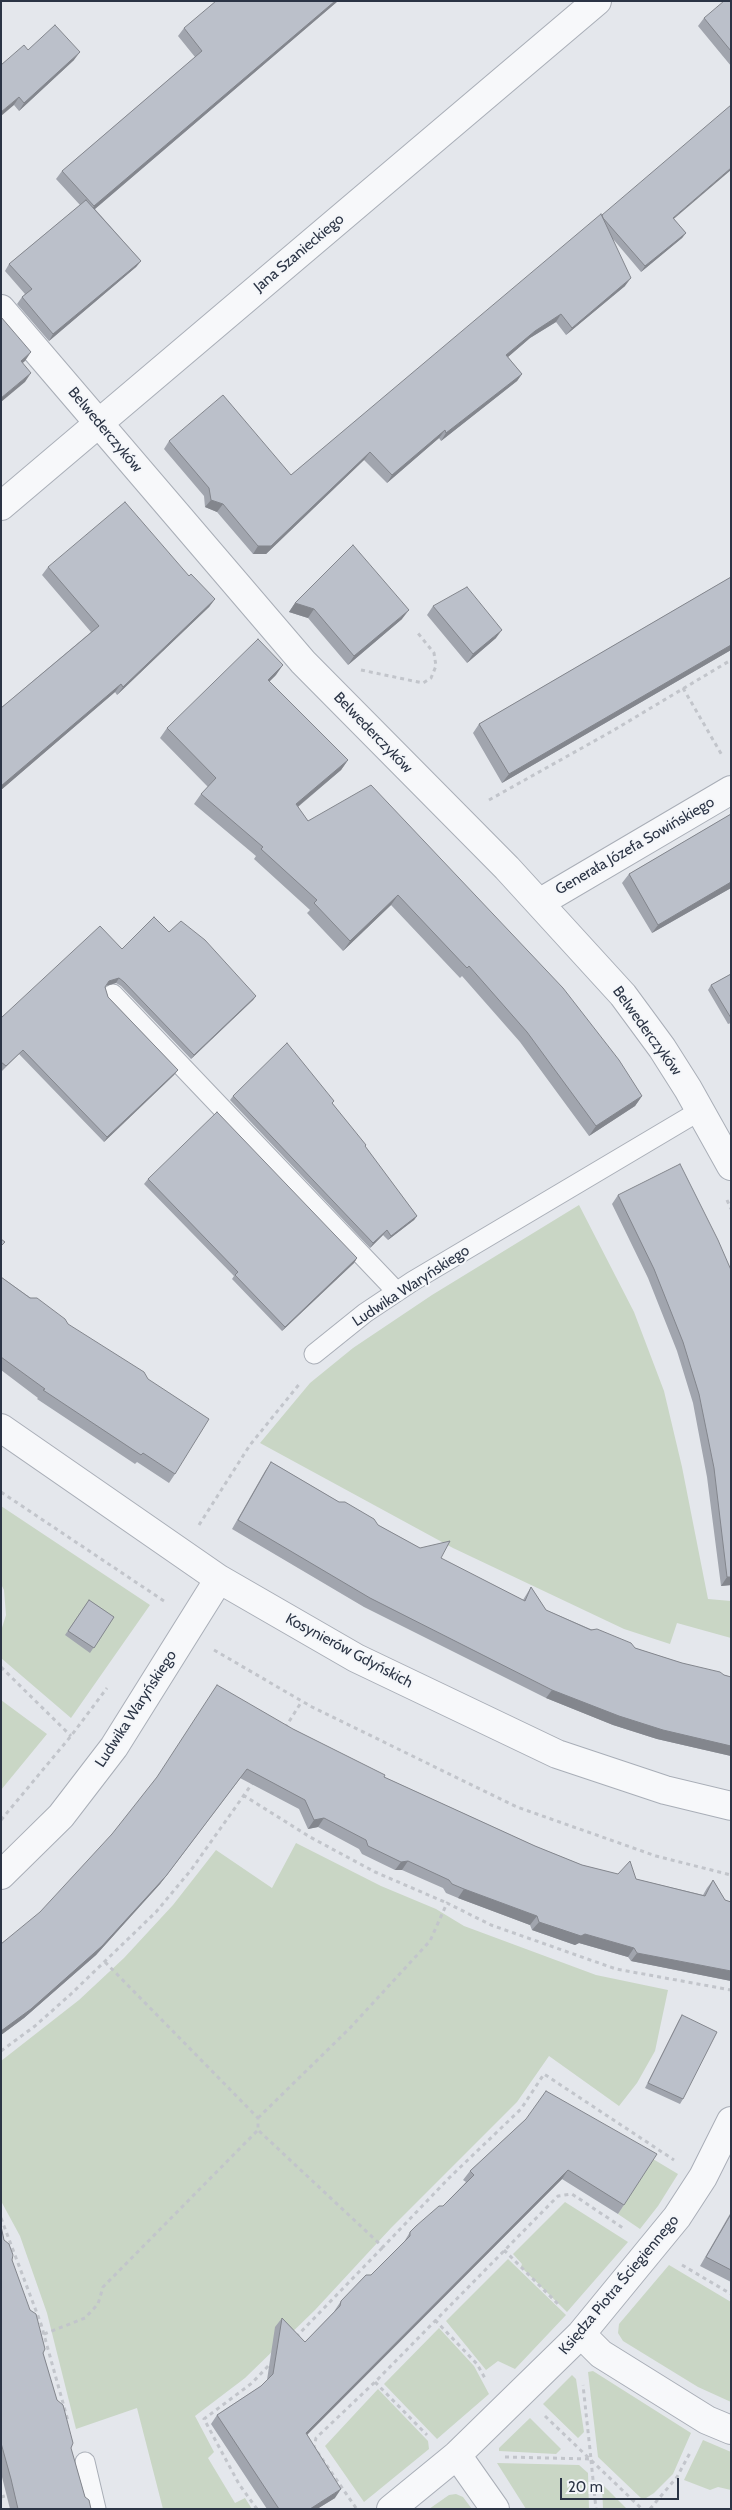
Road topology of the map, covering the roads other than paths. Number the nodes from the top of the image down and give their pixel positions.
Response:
1 (597, 1) edge
2 (1, 309) edge
3 (98, 423) junction
4 (1, 506) edge
5 (731, 790) edge
6 (539, 903) junction
7 (113, 994) dead end
8 (701, 1110) junction
9 (731, 1166) edge
10 (397, 1292) junction
11 (314, 1354) road end
12 (1, 1428) edge
13 (218, 1579) junction
14 (731, 1806) edge
15 (1, 1875) edge
16 (731, 2121) edge
17 (581, 2334) junction
18 (719, 2425) edge
19 (457, 2455) junction
20 (85, 2462) dead end
21 (96, 2509) edge
22 (391, 2509) edge
23 (495, 2509) edge

1 - 3 street, Jana Szanieckiego
2 - 3 street, Belwederczyków
3 - 4 street, Jana Szanieckiego
3 - 6 street, Belwederczyków
5 - 6 street, Generała Józefa Sowińskiego
6 - 8 street, Belwederczyków
7 - 10 lane
8 - 9 street, Belwederczyków
8 - 10 lane, Ludwika Waryńskiego
10 - 11 lane, Ludwika Waryńskiego
12 - 13 street, Kosynierów Gdyńskich
13 - 14 street, Kosynierów Gdyńskich
13 - 15 street, Ludwika Waryńskiego
16 - 17 street, Księdza Piotra Ściegiennego
17 - 18 street
17 - 19 street, Księdza Piotra Ściegiennego
19 - 22 street, Księdza Piotra Ściegiennego
19 - 23 street
20 - 21 lane

